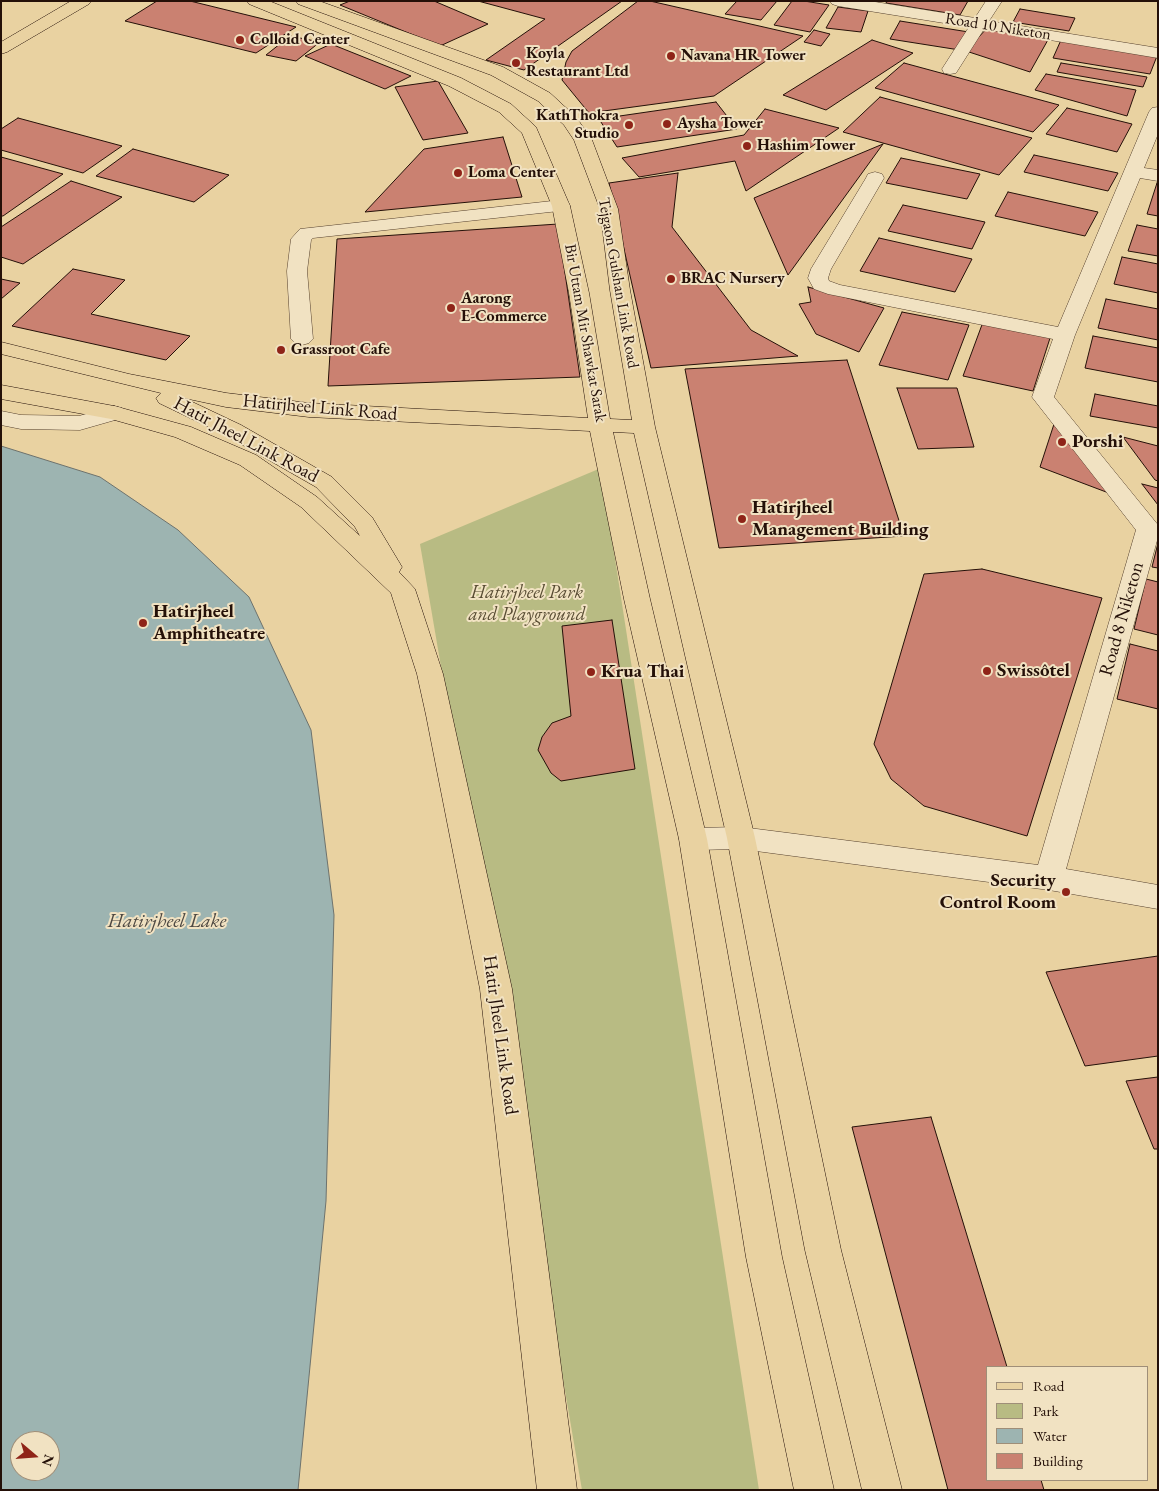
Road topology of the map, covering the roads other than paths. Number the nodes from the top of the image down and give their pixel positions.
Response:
1 (82, 1) edge
2 (255, 1) edge
3 (304, 1) edge
4 (838, 1) edge
5 (994, 1) edge
6 (981, 24) junction
7 (1, 50) edge
8 (1158, 53) edge
9 (950, 69) dead end
10 (1158, 112) edge
11 (1133, 171) junction
12 (1158, 176) edge
13 (875, 178) dead end
14 (561, 206) junction
15 (1065, 335) junction
16 (302, 339) dead end
17 (1, 348) edge
18 (129, 380) junction
19 (1, 392) edge
20 (114, 413) junction
21 (1, 418) edge
22 (600, 425) junction
23 (644, 427) junction
24 (402, 588) junction
25 (741, 838) junction
26 (693, 840) junction
27 (1049, 878) junction
28 (1158, 897) edge
29 (557, 1490) edge
30 (814, 1490) edge
31 (882, 1490) edge

1 - 7 main road
2 - 14 main road, Bir Uttam Mir Shawkat Sarak
3 - 23 main road
4 - 6 street, Road 10 Niketon
5 - 6 street
6 - 8 street, Road 10 Niketon
6 - 9 street
10 - 11 street, Road 8 Niketon
11 - 12 street
11 - 15 street, Road 8 Niketon
13 - 15 street
14 - 16 street
14 - 22 main road, Bir Uttam Mir Shawkat Sarak
15 - 27 street, Road 8 Niketon
17 - 18 main road, Hatirjheel Link Road
18 - 22 main road, Hatirjheel Link Road
18 - 24 main road, Hatir Jheel Link Road
19 - 20 main road, Hatir Jheel Link Road
20 - 21 street
20 - 24 main road, Hatir Jheel Link Road
22 - 23 main road, Hatirjheel Link Road
22 - 26 main road, Bir Uttam Mir Shawkat Sarak
23 - 25 main road
24 - 29 main road, Hatir Jheel Link Road
25 - 26 street
25 - 27 street
25 - 31 main road
26 - 30 main road, Bir Uttam Mir Shawkat Sarak
27 - 28 street

